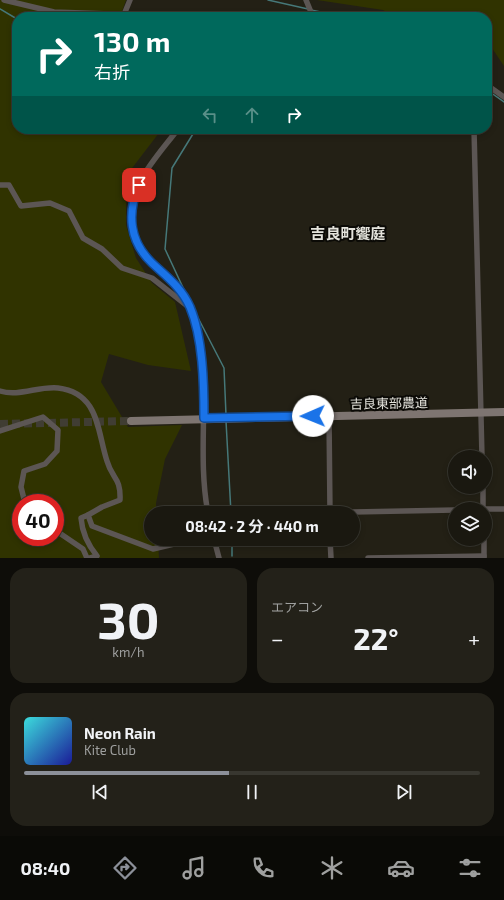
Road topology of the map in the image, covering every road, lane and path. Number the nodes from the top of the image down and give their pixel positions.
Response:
1 (4, 0) edge
2 (130, 0) edge
3 (306, 0) edge
4 (43, 12) edge
5 (125, 12) edge
6 (311, 12) edge
7 (492, 89) edge
8 (504, 97) edge
9 (174, 134) edge
10 (474, 134) edge
11 (0, 184) edge
12 (190, 308) junction
13 (0, 391) edge
14 (481, 412) junction
15 (504, 412) edge
16 (329, 416) junction
17 (204, 418) junction
18 (131, 421) tunnel mouth
19 (0, 431) edge
20 (482, 450) edge
21 (22, 494) edge
22 (207, 506) edge
23 (330, 506) edge
24 (492, 509) edge
25 (504, 509) edge
26 (448, 510) edge
27 (360, 512) edge
28 (88, 515) junction
29 (64, 536) edge
30 (144, 546) edge
31 (145, 546) edge
32 (166, 546) edge
33 (216, 546) edge
34 (330, 546) edge
35 (484, 546) edge
36 (484, 557) edge
37 (89, 558) edge
38 (219, 558) edge
39 (331, 558) edge
40 (368, 558) edge

1 - 4 street
2 - 5 street
3 - 6 street
7 - 8 street
9 - 12 street
10 - 14 street
11 - 12 street
12 - 17 street
13 - 28 street
14 - 15 street, 吉良東部農道
14 - 16 street, 吉良東部農道
14 - 20 street
16 - 17 street, 吉良東部農道
16 - 23 street
17 - 18 street, 吉良東部農道
17 - 22 street
19 - 21 street
24 - 25 street
26 - 27 street
28 - 30 street
28 - 37 street
29 - 37 street
31 - 32 street
33 - 38 street
34 - 39 street
35 - 36 street
36 - 40 street

